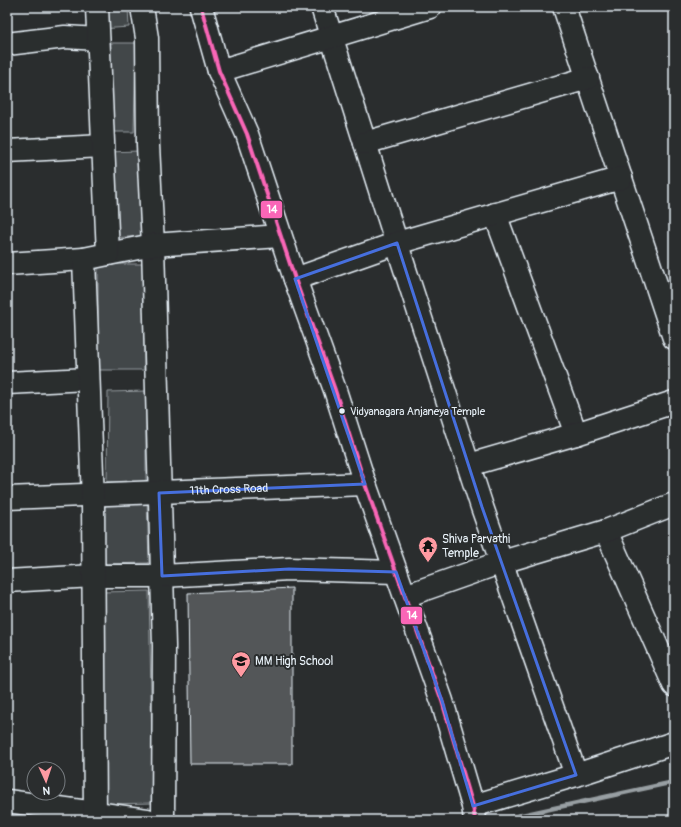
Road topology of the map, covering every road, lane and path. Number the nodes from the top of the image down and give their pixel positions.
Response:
1 (97, 7) edge
2 (142, 7) edge
3 (201, 7) edge
4 (322, 7) edge
5 (430, 7) edge
6 (566, 7) edge
7 (332, 38) junction
8 (98, 39) junction
9 (7, 44) edge
10 (219, 71) junction
11 (588, 78) junction
12 (365, 143) junction
13 (103, 146) junction
14 (7, 151) edge
15 (621, 178) junction
16 (495, 214) junction
17 (280, 236) junction
18 (396, 243) junction
19 (153, 244) junction
20 (108, 254) junction
21 (84, 259) junction
22 (7, 264) edge
23 (295, 279) junction
24 (674, 338) edge
25 (88, 379) junction
26 (7, 383) edge
27 (674, 402) edge
28 (576, 434) junction
29 (469, 465) junction
30 (365, 484) junction
31 (159, 492) junction
32 (93, 495) junction
33 (7, 498) edge
34 (674, 504) edge
35 (606, 531) junction
36 (502, 562) junction
37 (396, 572) junction
38 (94, 576) junction
39 (162, 576) junction
40 (7, 581) edge
41 (405, 596) junction
42 (674, 685) edge
43 (674, 742) edge
44 (576, 775) junction
45 (7, 801) edge
46 (474, 813) edge
47 (95, 816) edge
48 (147, 820) edge
49 (163, 820) edge

1 - 8 street
2 - 19 street
3 - 10 street
4 - 7 street
5 - 7 street
6 - 11 street
7 - 10 street
7 - 12 street
8 - 9 street
8 - 13 street
10 - 17 street
11 - 12 street
11 - 15 street
12 - 18 street
13 - 14 street
13 - 20 street
15 - 16 street
15 - 24 street
16 - 18 street
16 - 28 street
17 - 19 street
17 - 23 street
18 - 23 street
18 - 29 street
19 - 20 street
19 - 31 street
20 - 21 street
21 - 22 street
21 - 25 street
23 - 30 street
25 - 26 street
25 - 32 street
27 - 28 street
28 - 29 street
29 - 36 street
30 - 31 street, 11th Cross Road
30 - 37 street
31 - 32 street, 11th Cross Road
31 - 39 street
32 - 33 street, 11th Cross Road
32 - 38 street
34 - 35 street
35 - 36 street
35 - 42 street
36 - 41 street
36 - 44 street
37 - 39 street
37 - 41 street
38 - 39 street
38 - 40 street
38 - 47 street
39 - 49 street
41 - 46 street
43 - 44 street
44 - 46 street
45 - 47 street
47 - 48 street

